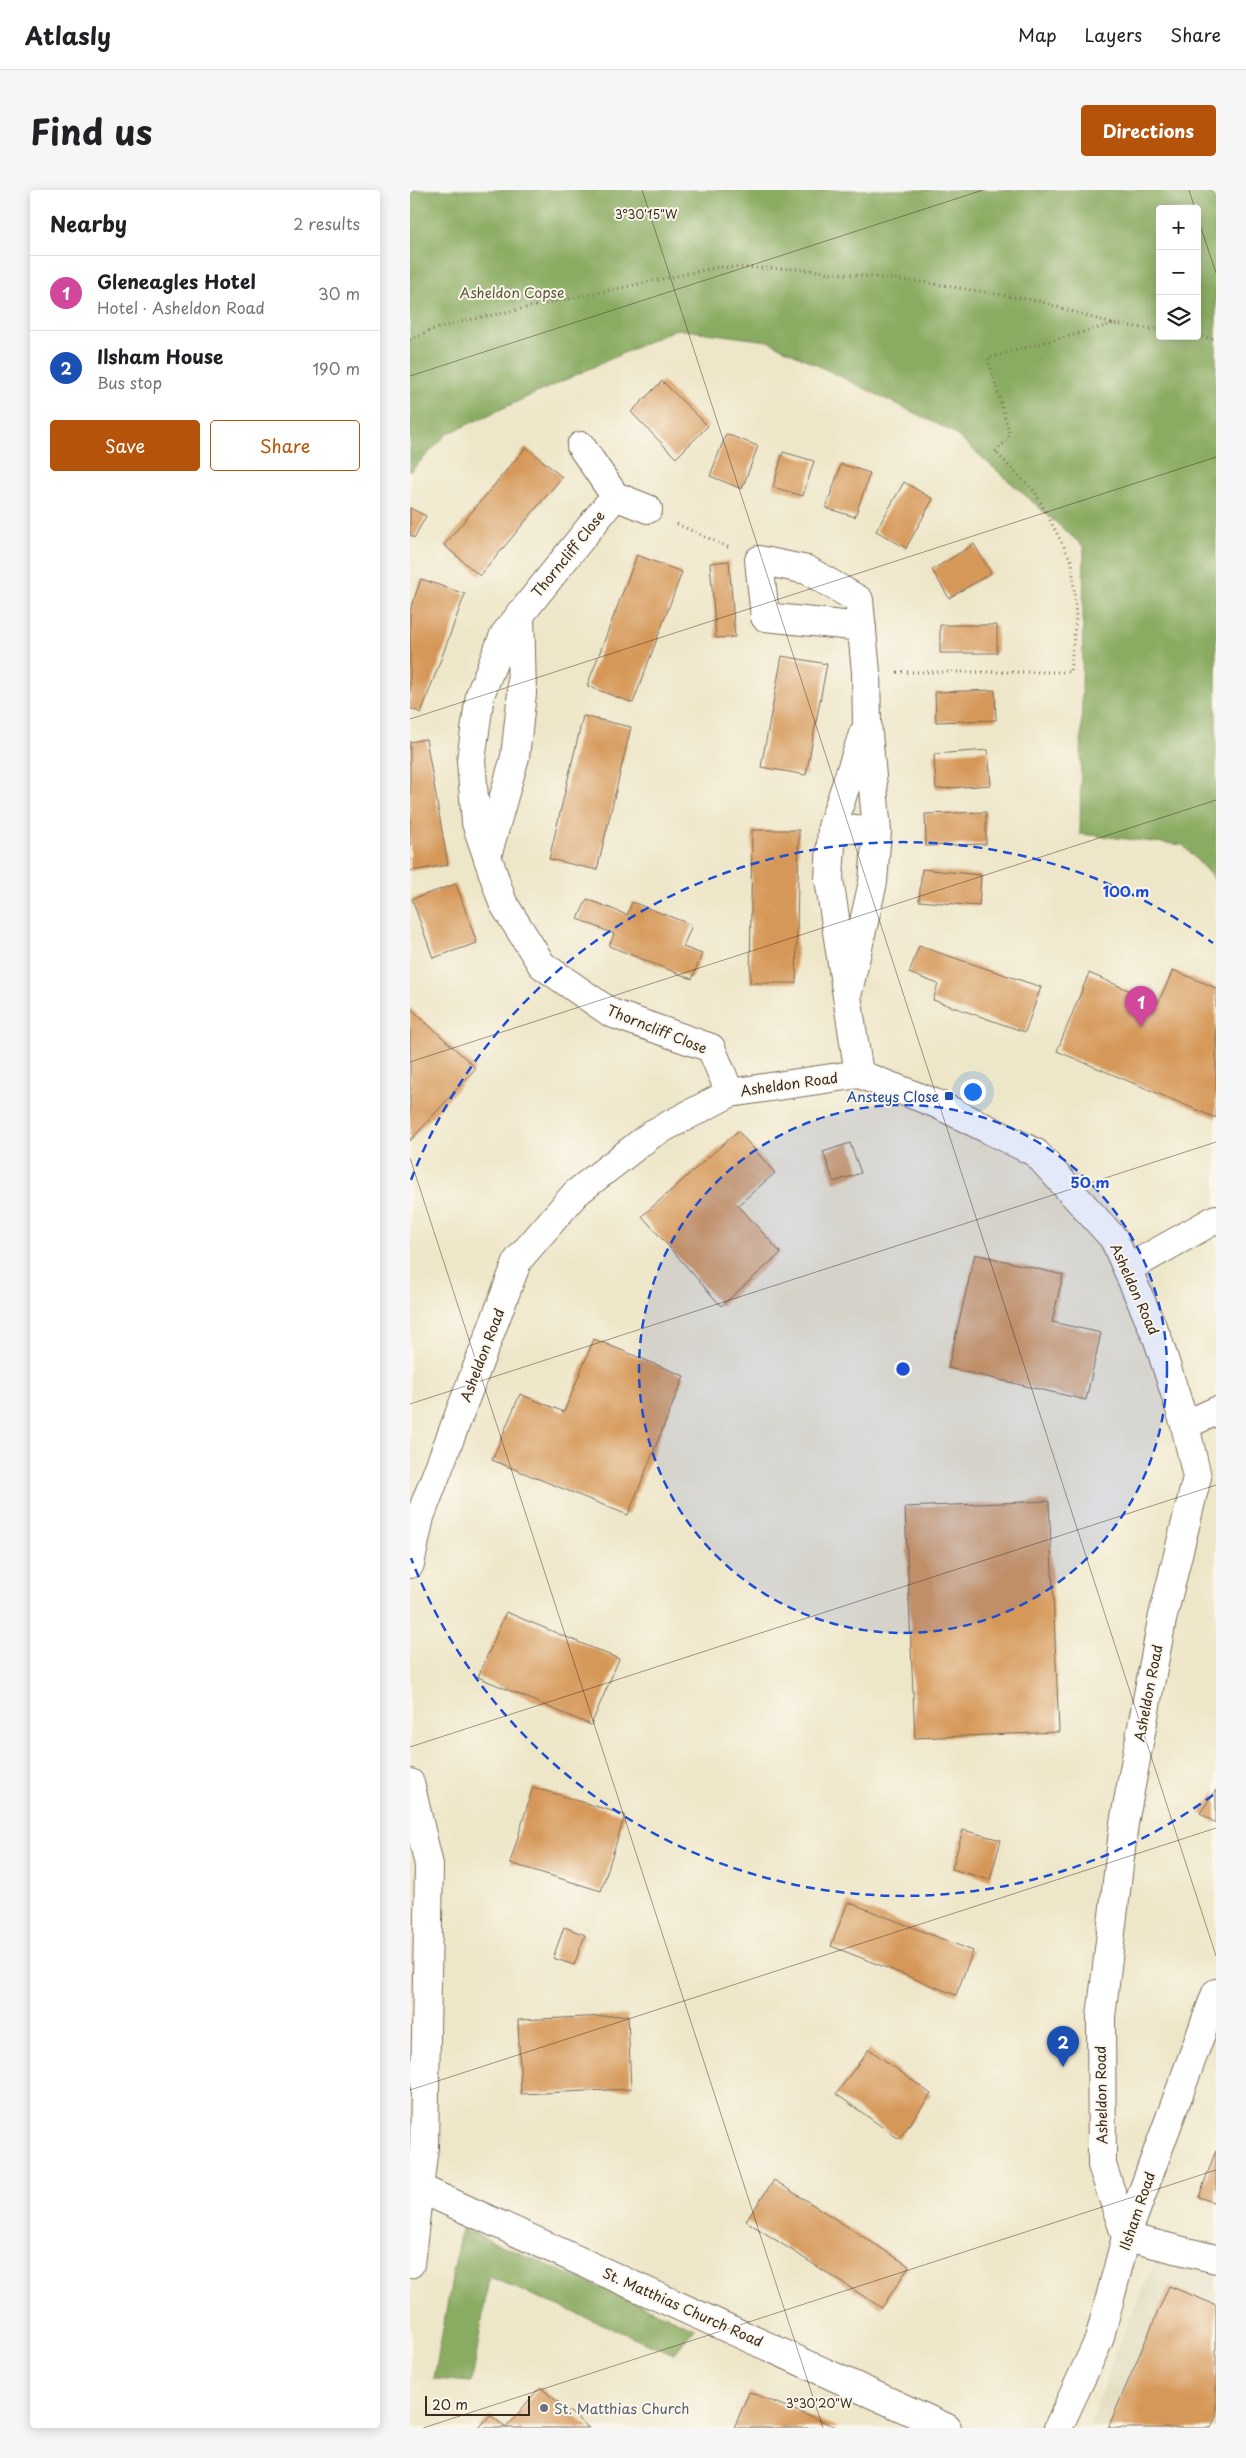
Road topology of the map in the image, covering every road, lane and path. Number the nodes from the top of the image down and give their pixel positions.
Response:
1 (1113, 324) junction
2 (1156, 329) edge
3 (1201, 337) edge
4 (1216, 339) edge
5 (410, 340) edge
6 (581, 446) dead end
7 (615, 496) junction
8 (648, 509) joint
9 (759, 560) junction
10 (520, 613) junction
11 (862, 627) junction
12 (866, 672) junction
13 (522, 693) junction
14 (480, 695) junction
15 (867, 723) junction
16 (515, 758) junction
17 (472, 760) junction
18 (832, 827) junction
19 (877, 831) junction
20 (487, 856) junction
21 (829, 879) junction
22 (873, 882) junction
23 (847, 996) junction
24 (859, 1074) junction
25 (730, 1093) junction
26 (1216, 1219) edge
27 (1127, 1269) junction
28 (1216, 1411) edge
29 (1186, 1425) junction
30 (410, 1564) edge
31 (410, 1783) edge
32 (1216, 1993) edge
33 (419, 2188) junction
34 (1126, 2237) junction
35 (1216, 2259) edge
36 (410, 2264) edge
37 (947, 2428) edge
38 (1058, 2428) edge

1 - 2 path
1 - 5 path
1 - 12 path
3 - 4 path
6 - 7 street
7 - 8 street
7 - 10 street, Thorncliff Close
8 - 9 path
9 - 11 street
9 - 11 street
10 - 13 street
10 - 14 street, Thorncliff Close
11 - 12 street
12 - 15 street
13 - 14 street
13 - 16 street
14 - 17 street, Thorncliff Close
15 - 18 street
15 - 19 street
16 - 17 street
16 - 20 street
17 - 20 street, Thorncliff Close
18 - 19 street
18 - 21 street
19 - 22 street
20 - 25 street, Thorncliff Close
21 - 22 street
21 - 23 street
22 - 23 street
23 - 24 street
24 - 25 street, Asheldon Road
24 - 27 street, Asheldon Road
25 - 30 street, Asheldon Road
26 - 27 street
27 - 29 street, Asheldon Road
28 - 29 street
29 - 34 street, Asheldon Road
31 - 33 street
32 - 34 street, Ilsham Road
33 - 36 street
33 - 37 street, St. Matthias Church Road
34 - 35 street
34 - 38 street, Ilsham Road

